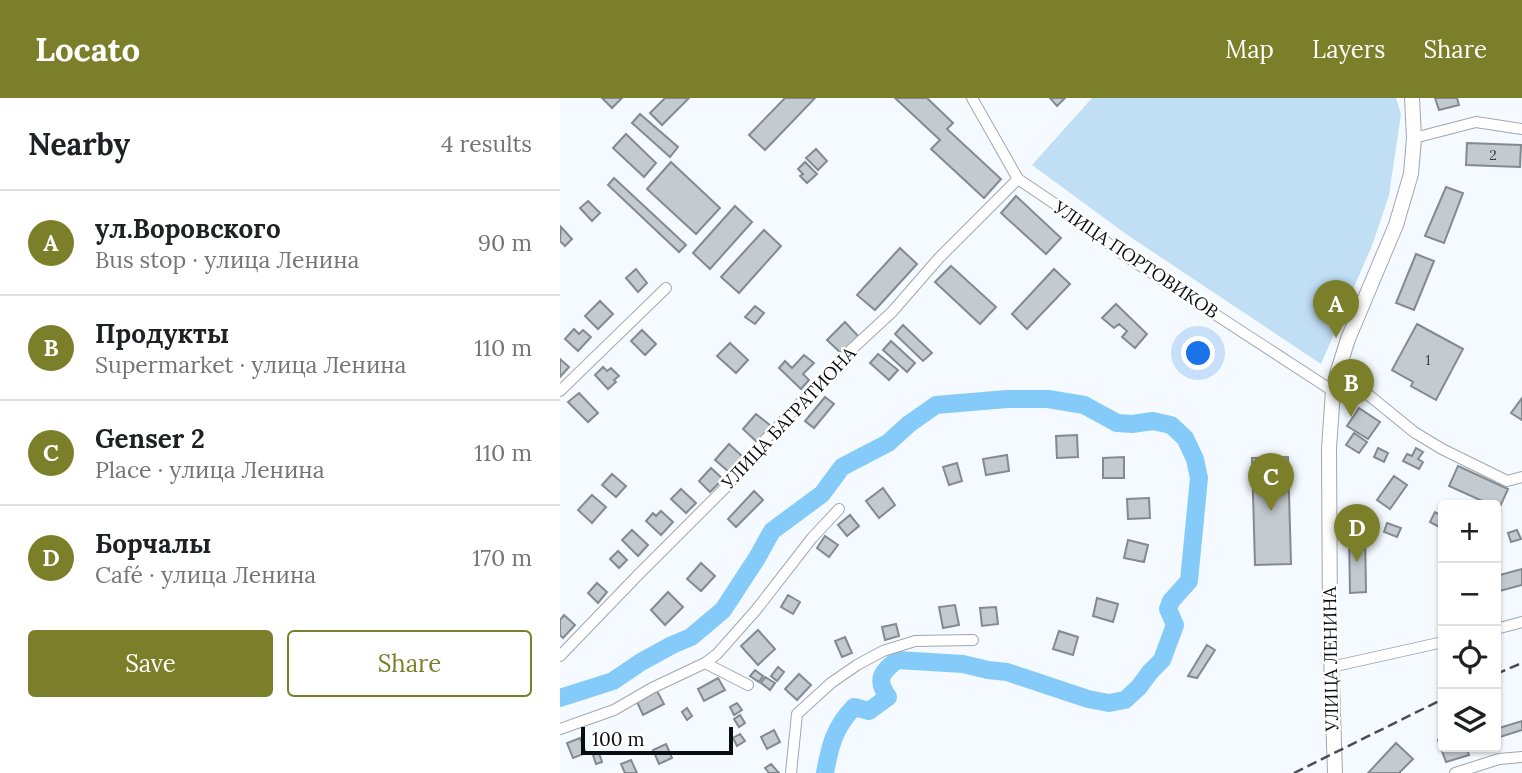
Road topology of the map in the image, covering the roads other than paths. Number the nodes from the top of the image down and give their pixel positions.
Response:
1 (972, 98) edge
2 (1412, 98) edge
3 (1522, 129) edge
4 (1414, 138) junction
5 (1018, 179) junction
6 (666, 288) dead end
7 (1337, 374) junction
8 (560, 391) edge
9 (1333, 391) junction
10 (1522, 477) edge
11 (839, 509) dead end
12 (1522, 622) edge
13 (1501, 628) edge
14 (973, 640) dead end
15 (1438, 643) edge
16 (560, 656) edge
17 (705, 663) junction
18 (1331, 667) junction
19 (748, 685) dead end
20 (560, 729) edge
21 (1522, 757) edge
22 (791, 773) edge
23 (1335, 773) edge
24 (1455, 773) edge

1 - 5 street, УЛИЦА ПОРТОВИКОВ
2 - 4 main road, УЛИЦА ЛЕНИНА
3 - 4 street
4 - 7 main road, УЛИЦА ЛЕНИНА
5 - 9 street, УЛИЦА ПОРТОВИКОВ
5 - 16 street, УЛИЦА БАГРАТИОНА
6 - 8 street
7 - 9 main road, УЛИЦА ЛЕНИНА
7 - 10 street
9 - 18 main road, УЛИЦА ЛЕНИНА
11 - 17 street
12 - 13 street
14 - 22 street
15 - 18 street
17 - 19 street
17 - 20 street
18 - 23 main road, УЛИЦА ЛЕНИНА
21 - 24 street

